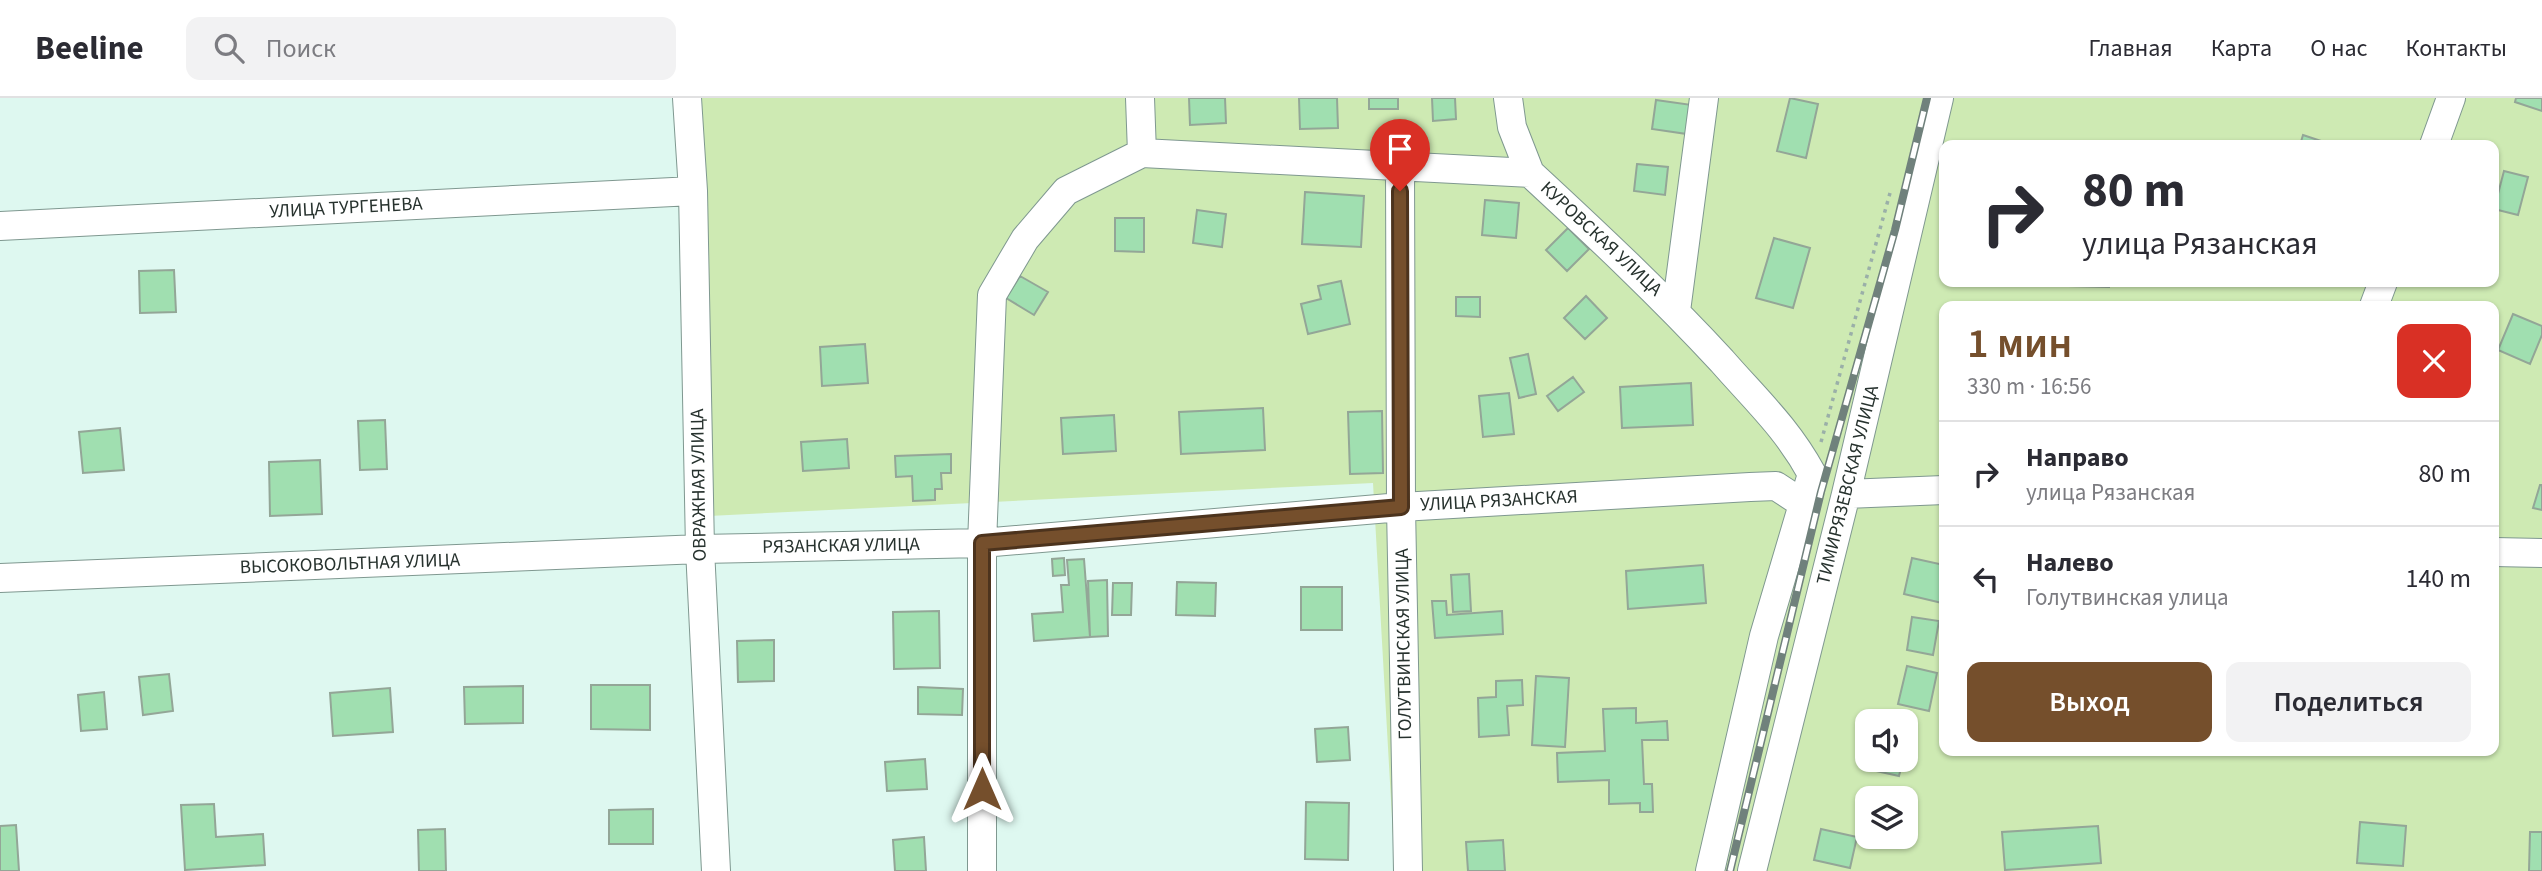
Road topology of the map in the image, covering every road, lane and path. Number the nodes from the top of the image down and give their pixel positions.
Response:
1 (687, 98) edge
2 (1140, 98) edge
3 (1508, 98) edge
4 (1704, 98) edge
5 (1939, 98) edge
6 (2451, 98) edge
7 (2436, 140) edge
8 (1142, 153) junction
9 (1400, 165) junction
10 (1530, 173) junction
11 (693, 191) junction
12 (1890, 192) dead end
13 (0, 226) edge
14 (1676, 311) junction
15 (1812, 474) junction
16 (1939, 490) edge
17 (1846, 494) junction
18 (1802, 503) junction
19 (1401, 507) junction
20 (982, 543) junction
21 (700, 549) junction
22 (2499, 552) edge
23 (2542, 553) edge
24 (0, 578) edge
25 (716, 871) edge
26 (982, 871) edge
27 (1408, 871) edge
28 (1710, 871) edge
29 (1752, 871) edge

1 - 11 street, ОВРАЖНАЯ УЛИЦА
2 - 8 street
3 - 10 street
4 - 14 street
5 - 17 street, ТИМИРЯЗЕВСКАЯ УЛИЦА
6 - 7 street
8 - 9 street, КУРОВСКАЯ УЛИЦА
8 - 20 street
9 - 10 street, КУРОВСКАЯ УЛИЦА
9 - 19 street, ГОЛУТВИНСКАЯ УЛИЦА
10 - 14 street, КУРОВСКАЯ УЛИЦА
11 - 13 street, УЛИЦА ТУРГЕНЕВА
11 - 21 street, ОВРАЖНАЯ УЛИЦА
12 - 15 path, ТИМИРЯЗЕВСКАЯ УЛИЦА
14 - 15 street, КУРОВСКАЯ УЛИЦА
15 - 18 street
16 - 17 street
17 - 29 street, ТИМИРЯЗЕВСКАЯ УЛИЦА
18 - 19 street, УЛИЦА РЯЗАНСКАЯ
18 - 28 street
19 - 20 street, УЛИЦА РЯЗАНСКАЯ
19 - 27 street, ГОЛУТВИНСКАЯ УЛИЦА
20 - 21 street, РЯЗАНСКАЯ УЛИЦА
20 - 26 street
21 - 24 street, ВЫСОКОВОЛЬТНАЯ УЛИЦА
21 - 25 street, ОВРАЖНАЯ УЛИЦА
22 - 23 street

